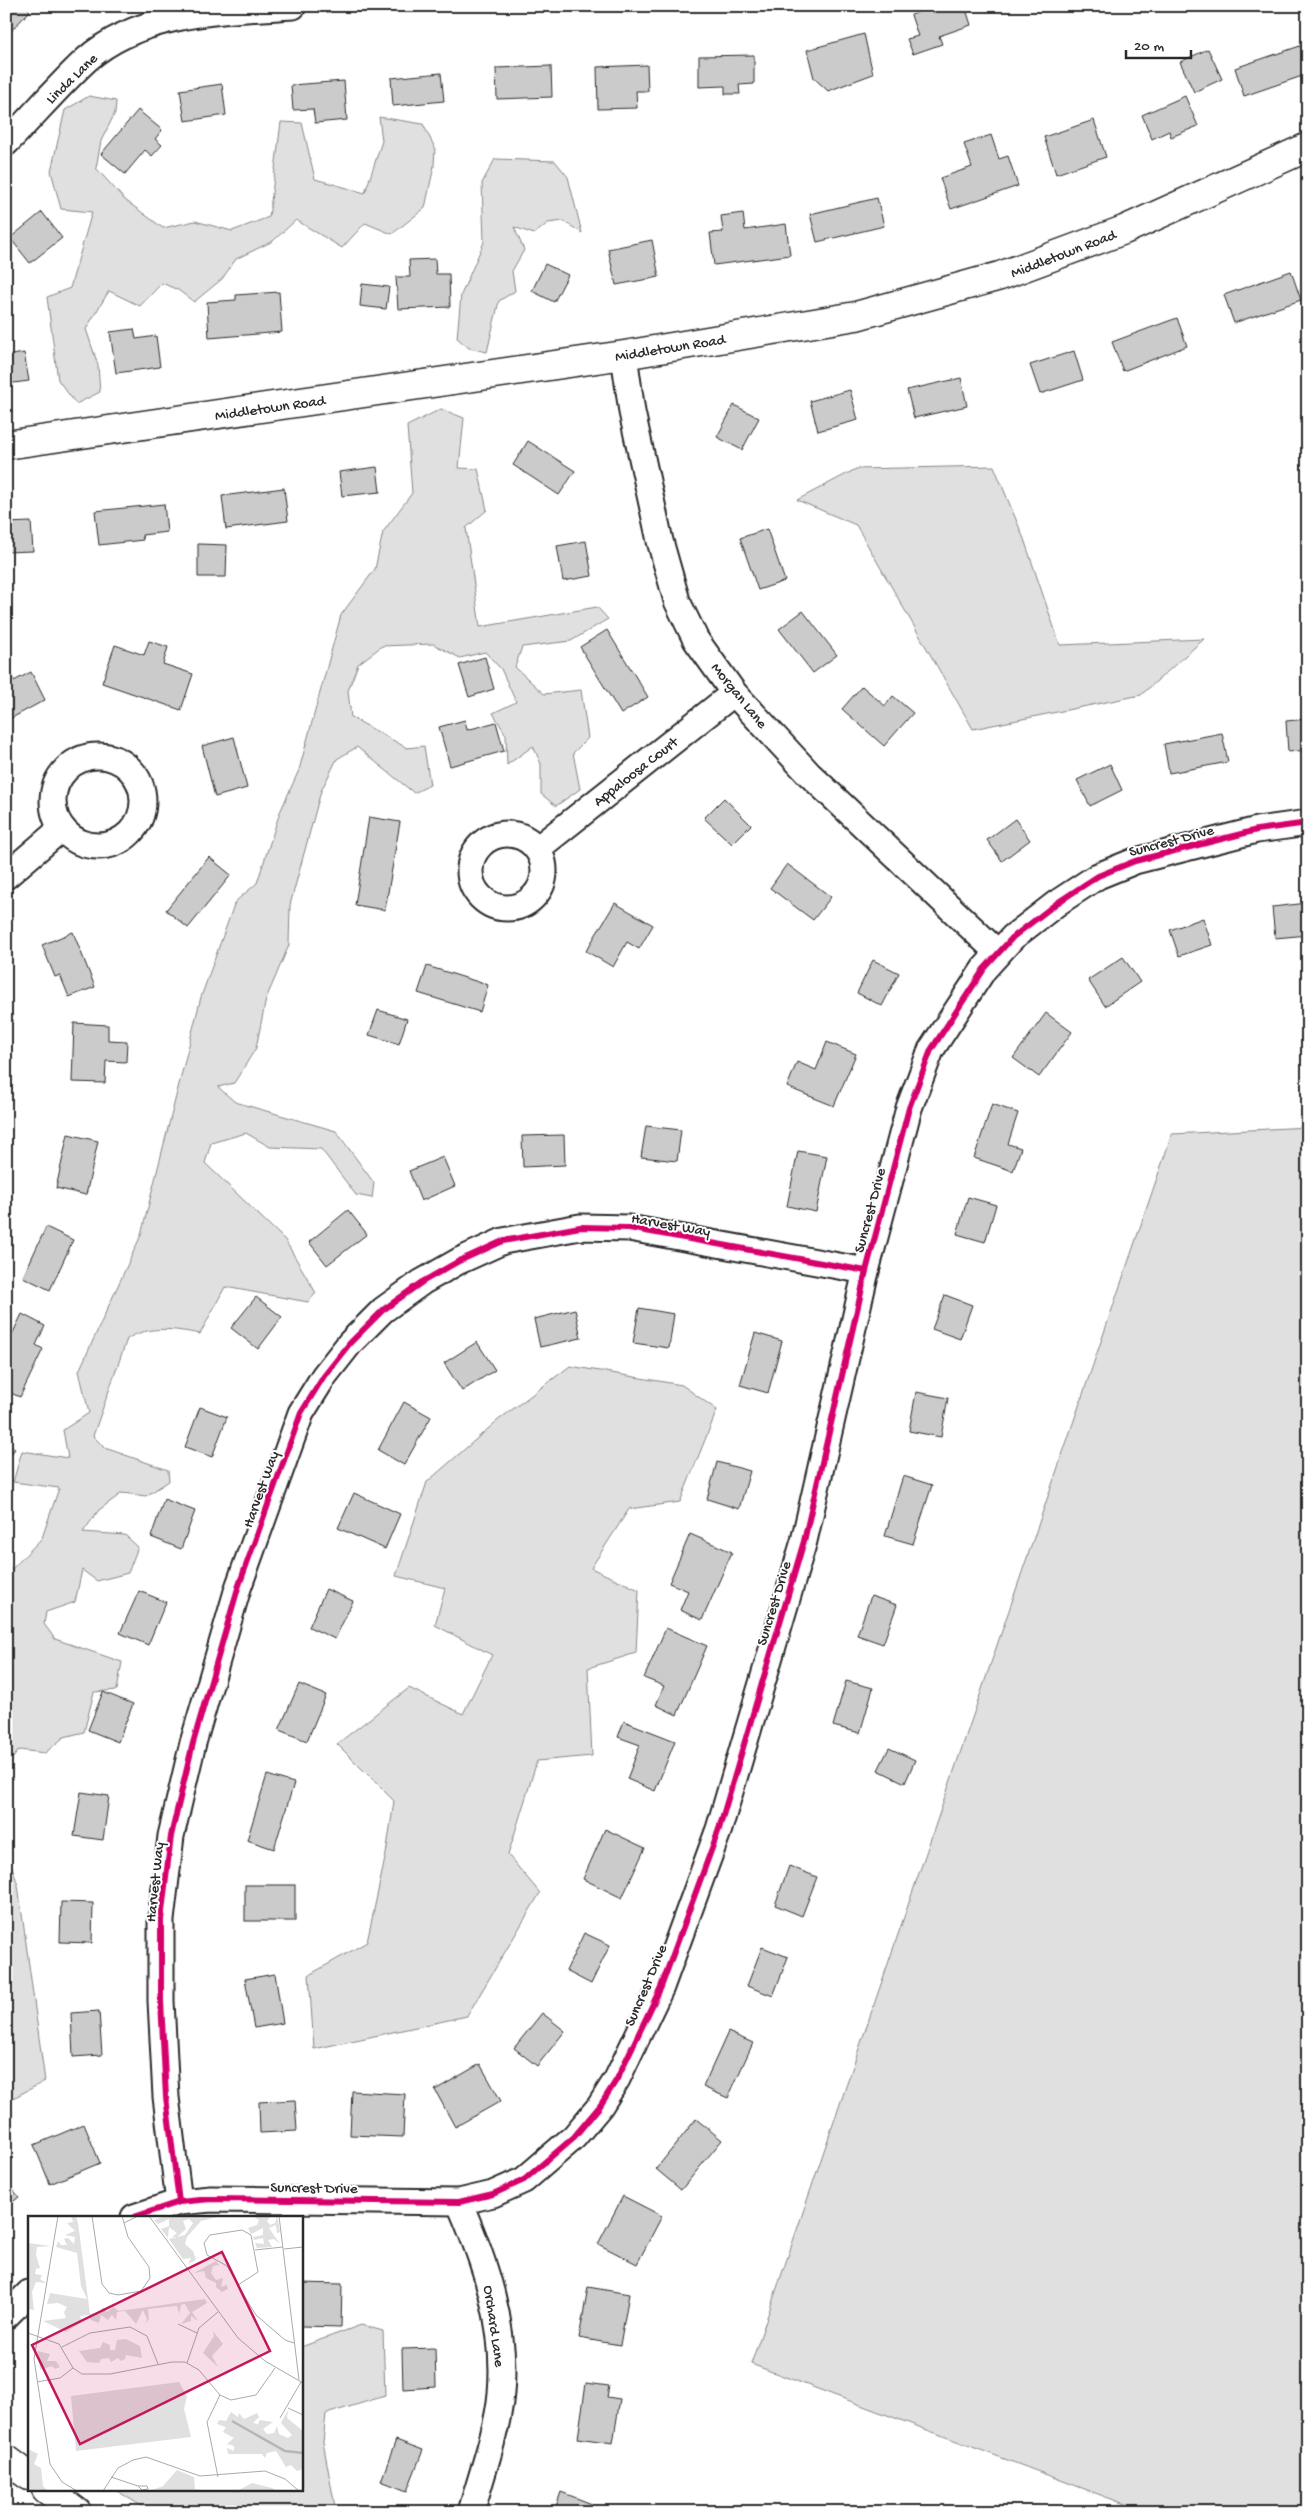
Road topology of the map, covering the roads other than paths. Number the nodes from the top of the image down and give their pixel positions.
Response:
1 (293, 6) edge
2 (6, 143) edge
3 (1308, 147) edge
4 (624, 355) junction
5 (6, 445) edge
6 (734, 693) junction
7 (1308, 823) edge
8 (62, 828) dead end
9 (537, 849) dead end
10 (6, 876) edge
11 (998, 953) junction
12 (866, 1271) junction
13 (179, 2202) junction
14 (459, 2202) junction
15 (137, 2216) edge
16 (28, 2294) edge
17 (6, 2316) edge
18 (6, 2459) edge
19 (28, 2475) edge
20 (47, 2490) edge
21 (77, 2512) edge
22 (471, 2512) edge

1 - 2 street, Linda Lane
3 - 4 street, Middletown Road
4 - 5 street, Middletown Road
4 - 6 street, Morgan Lane
6 - 9 street, Appaloosa Court
6 - 11 street, Morgan Lane
7 - 11 street, Suncrest Drive
8 - 10 street
11 - 12 street, Suncrest Drive
12 - 13 street, Harvest Way
12 - 14 street, Suncrest Drive
13 - 14 street, Suncrest Drive
13 - 15 street, Suncrest Drive
14 - 22 street, Orchard Lane
16 - 17 street
18 - 19 street
20 - 21 street

